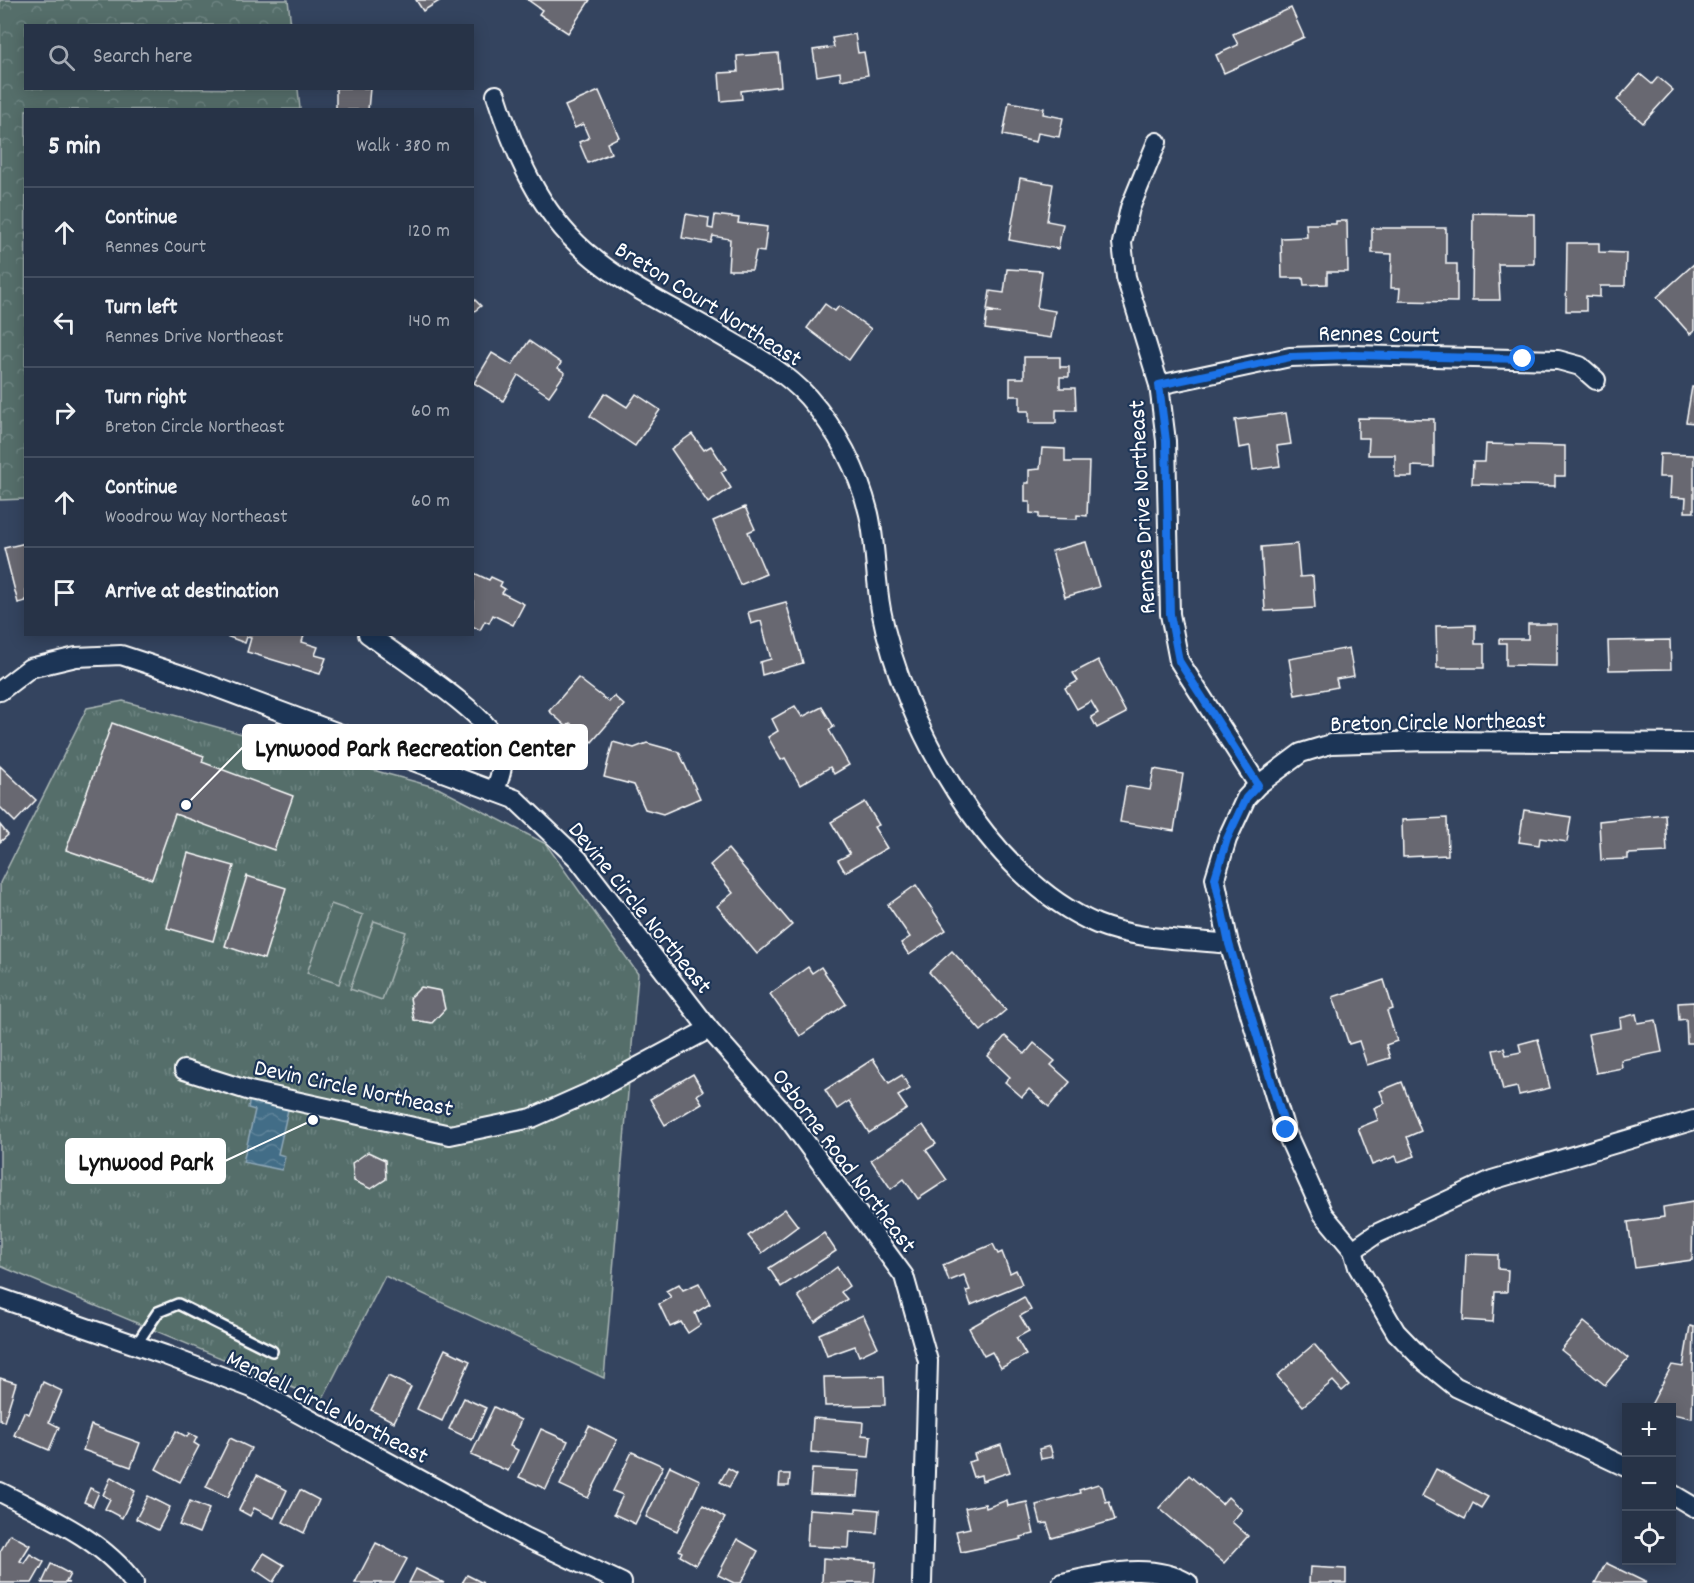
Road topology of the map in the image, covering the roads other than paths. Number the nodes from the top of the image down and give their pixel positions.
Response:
1 (496, 95) dead end
2 (1157, 142) dead end
3 (1596, 381) dead end
4 (1159, 385) junction
5 (371, 636) edge
6 (0, 691) edge
7 (1694, 743) edge
8 (1258, 785) junction
9 (495, 790) junction
10 (1229, 944) junction
11 (709, 1029) junction
12 (184, 1070) dead end
13 (1694, 1120) edge
14 (1353, 1250) junction
15 (0, 1298) edge
16 (136, 1345) junction
17 (272, 1351) dead end
18 (1622, 1465) edge
19 (0, 1492) edge
20 (1676, 1497) edge
21 (1694, 1507) edge
22 (134, 1583) edge
23 (622, 1583) edge
24 (922, 1583) edge
25 (1062, 1583) edge
26 (1188, 1583) edge

1 - 10 street, Breton Court Northeast
2 - 4 street, Rennes Drive Northeast
3 - 4 street, Rennes Court
4 - 8 street, Rennes Drive Northeast
5 - 9 street
6 - 9 street, Devine Circle Northeast
7 - 8 street, Breton Circle Northeast
8 - 10 street, Breton Circle Northeast
9 - 11 street, Devine Circle Northeast
10 - 14 street, Breton Circle Northeast
11 - 12 street, Devin Circle Northeast
11 - 24 street, Osborne Road Northeast
13 - 14 street
14 - 18 street, Breton Circle Northeast
15 - 16 street, Mendell Circle Northeast
16 - 17 lane
16 - 23 street, Mendell Circle Northeast
19 - 22 street
20 - 21 street
25 - 26 street

